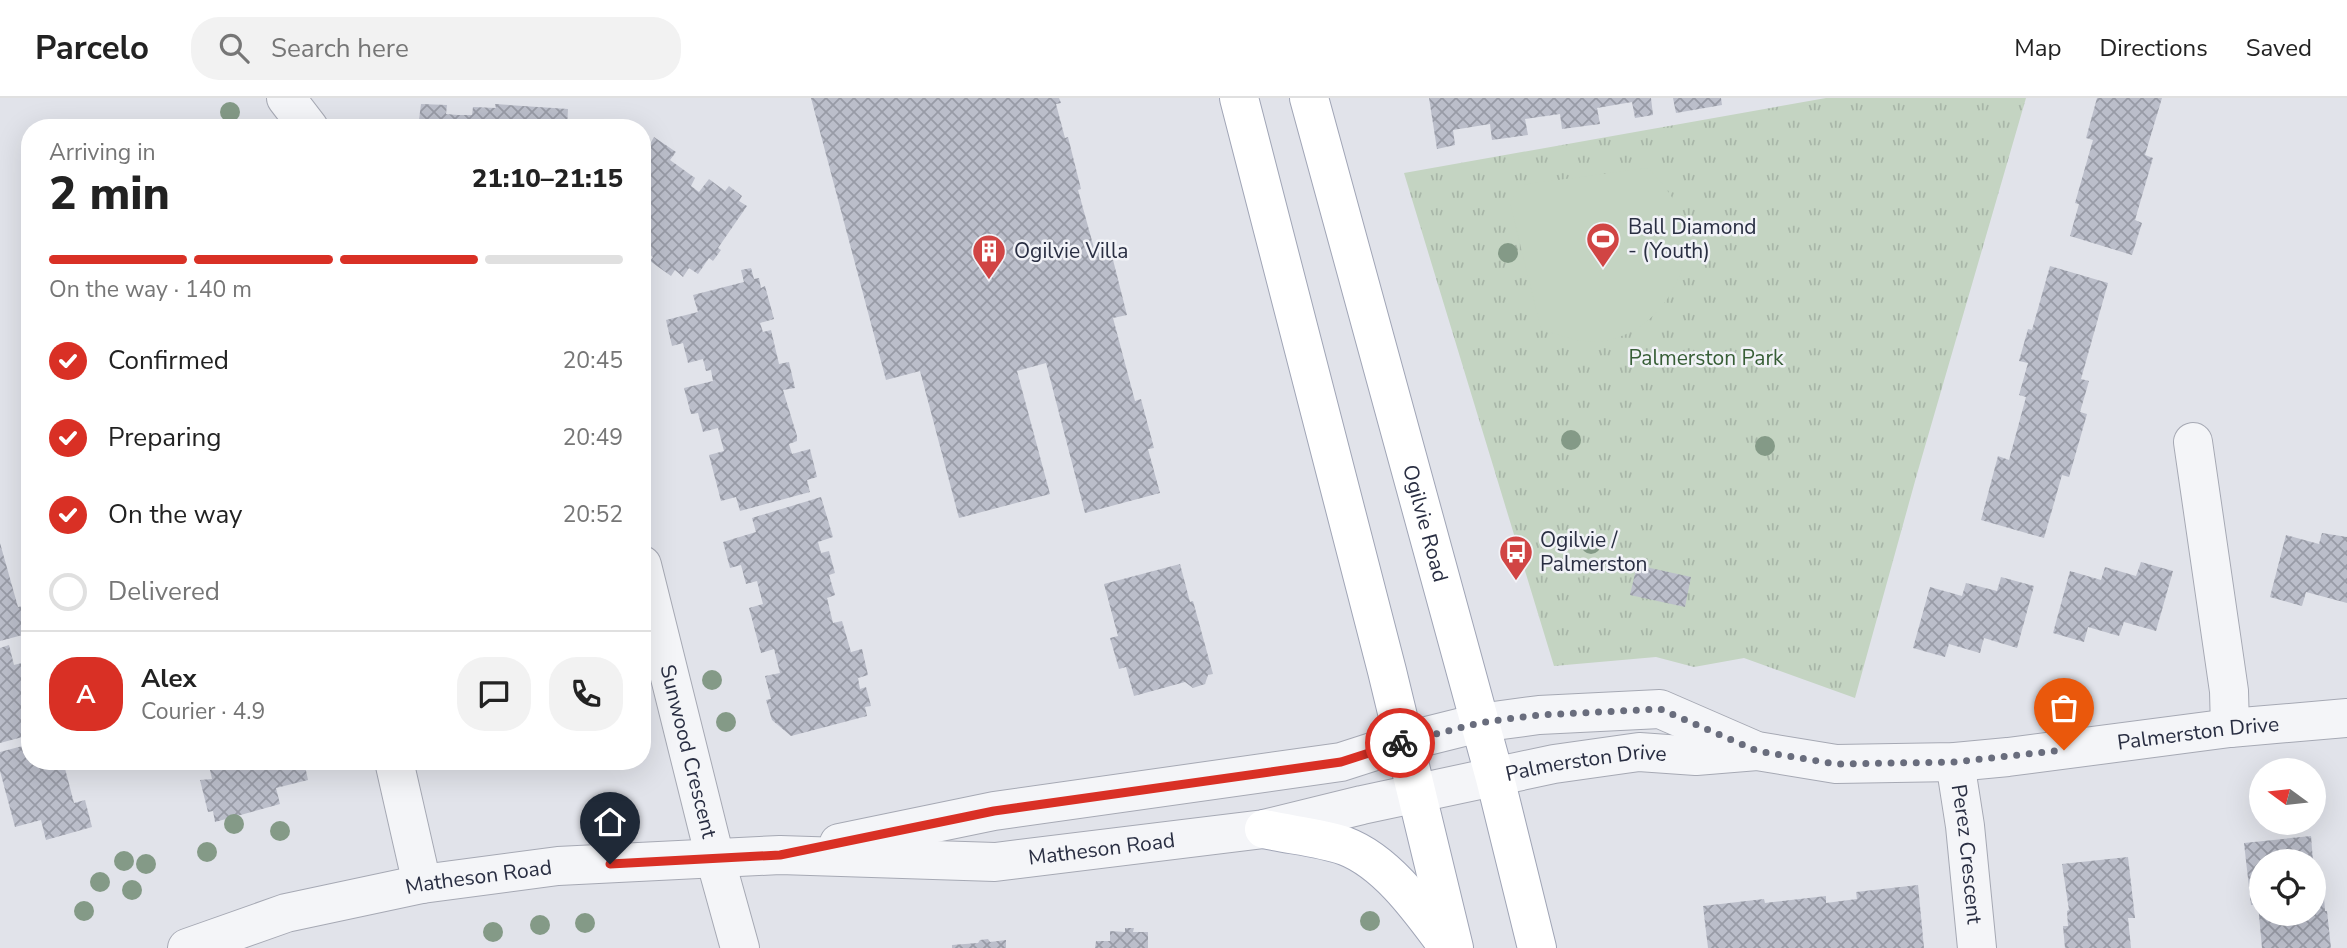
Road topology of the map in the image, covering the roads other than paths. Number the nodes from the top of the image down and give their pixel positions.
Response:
1 (286, 98) edge
2 (1239, 98) edge
3 (1309, 98) edge
4 (302, 119) edge
5 (2193, 442) dead end
6 (651, 601) edge
7 (2347, 718) edge
8 (1479, 723) junction
9 (2230, 728) junction
10 (1403, 742) junction
11 (1757, 751) junction
12 (1955, 762) junction
13 (396, 770) edge
14 (1495, 778) junction
15 (1418, 793) junction
16 (1264, 829) junction
17 (780, 855) junction
18 (715, 858) junction
19 (422, 884) junction
20 (187, 948) edge
21 (740, 948) edge
22 (1452, 948) edge
23 (1537, 948) edge
24 (1977, 948) edge

1 - 4 street
2 - 10 main road
3 - 8 main road, Ogilvie Road
5 - 9 street
6 - 18 street, Sunwood Crescent
7 - 9 street, Palmerston Drive
8 - 10 street, Palmerston Drive
8 - 11 street, Palmerston Drive
8 - 14 main road, Ogilvie Road
9 - 12 street, Palmerston Drive
10 - 15 main road
10 - 17 street, Matheson Road
11 - 12 street, Palmerston Drive
11 - 14 street, Palmerston Drive
12 - 24 street, Perez Crescent
13 - 19 street
14 - 15 street, Palmerston Drive
14 - 23 main road, Ogilvie Road
15 - 16 street, Matheson Road
15 - 22 main road
16 - 17 street, Matheson Road
16 - 22 main road
17 - 18 street, Matheson Road
18 - 19 street, Matheson Road
18 - 21 street, Sunwood Crescent
19 - 20 street, Matheson Road

